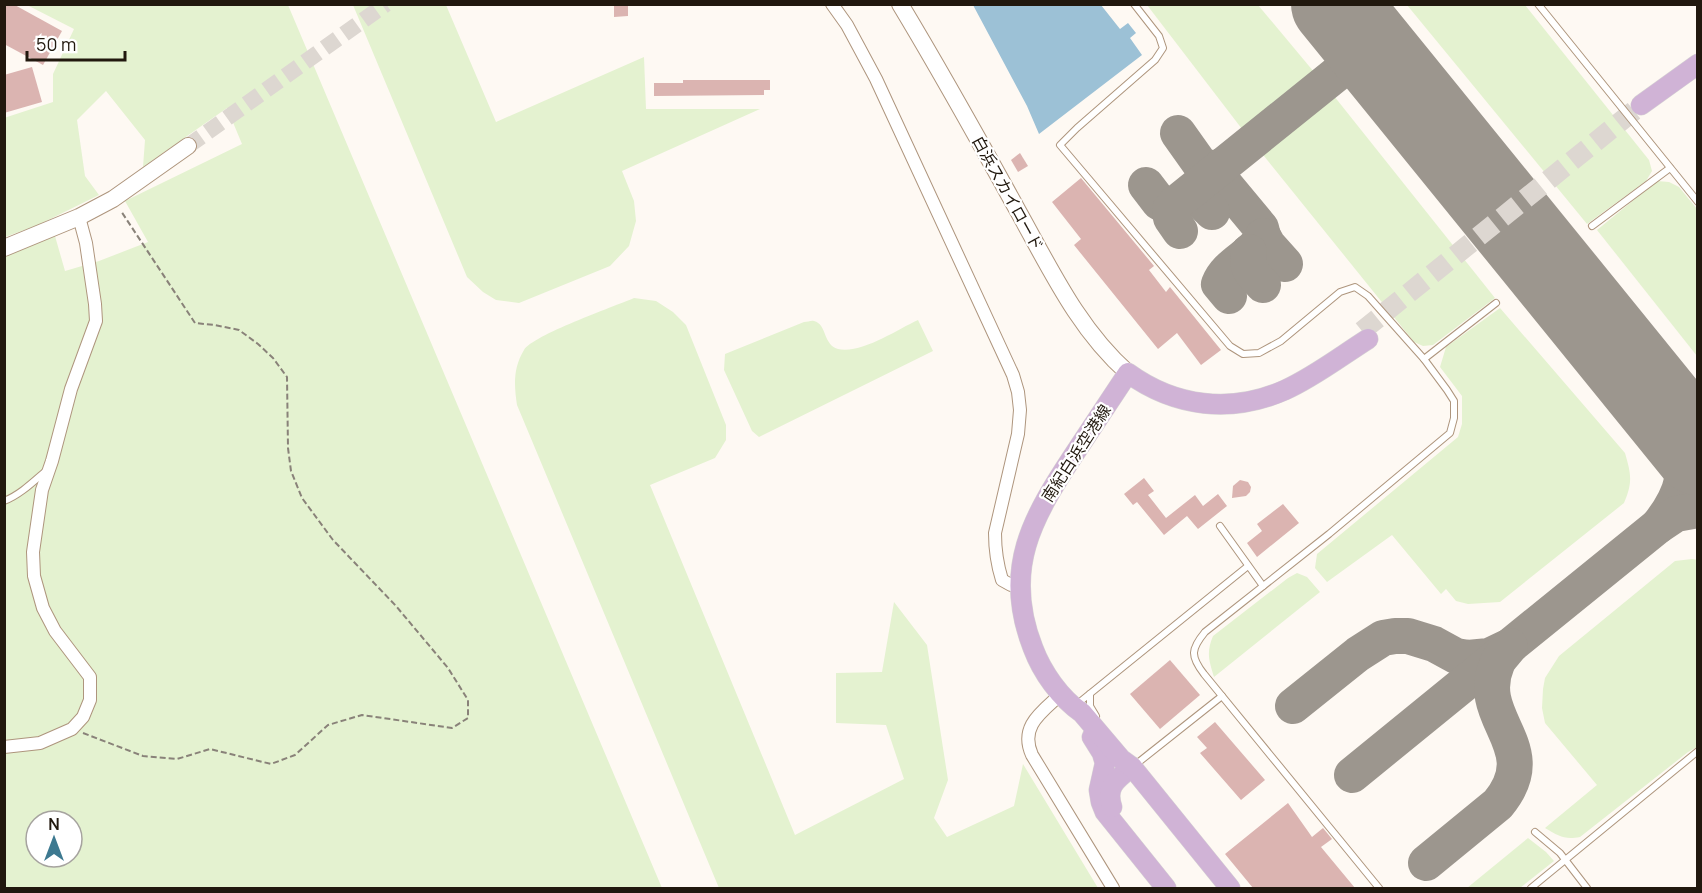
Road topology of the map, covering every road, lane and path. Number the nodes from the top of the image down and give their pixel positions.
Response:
1 (832, 4) edge
2 (900, 4) edge
3 (1134, 4) edge
4 (1538, 4) edge
5 (1698, 65) edge
6 (1645, 108) tunnel mouth
7 (188, 146) tunnel mouth
8 (1670, 168) junction
9 (113, 199) junction
10 (1698, 202) edge
11 (78, 218) junction
12 (1592, 226) dead end
13 (4, 248) edge
14 (1496, 303) dead end
15 (1365, 335) tunnel mouth
16 (1424, 359) junction
17 (1128, 373) junction
18 (50, 467) junction
19 (4, 501) edge
20 (1220, 526) dead end
21 (1248, 566) junction
22 (1021, 585) junction
23 (1263, 586) junction
24 (1090, 694) junction
25 (1222, 696) junction
26 (1067, 700) junction
27 (1101, 722) dead end
28 (72, 729) junction
29 (1114, 740) dead end
30 (4, 747) edge
31 (1698, 751) edge
32 (1132, 767) junction
33 (1535, 832) dead end
34 (1127, 840) junction
35 (1566, 860) junction
36 (1225, 887) edge
37 (1113, 888) edge
38 (1166, 888) edge
39 (1379, 888) edge
40 (1531, 888) edge
41 (1587, 888) edge

1 - 22 street
2 - 17 street, 白浜スカイロード
3 - 16 lane
4 - 8 lane
5 - 6 main road
7 - 9 street
8 - 10 lane
8 - 12 lane
9 - 11 street
9 - 28 path
11 - 13 street
11 - 18 street
14 - 16 lane
15 - 17 main road
16 - 23 lane
17 - 22 main road, 南紀白浜空港線
18 - 19 lane
18 - 28 street
20 - 21 lane
21 - 23 lane
21 - 24 lane
22 - 26 main road, 南紀白浜空港線
23 - 25 lane
24 - 26 lane
24 - 27 lane
25 - 32 lane
25 - 39 lane
26 - 32 main road, 南紀白浜空港線
26 - 34 main road, 南紀白浜空港線
26 - 37 street
28 - 30 street
29 - 32 lane
31 - 35 lane
32 - 34 main road
32 - 36 main road, 南紀白浜空港線
33 - 35 lane
34 - 38 main road, 南紀白浜空港線
35 - 40 lane
35 - 41 lane

